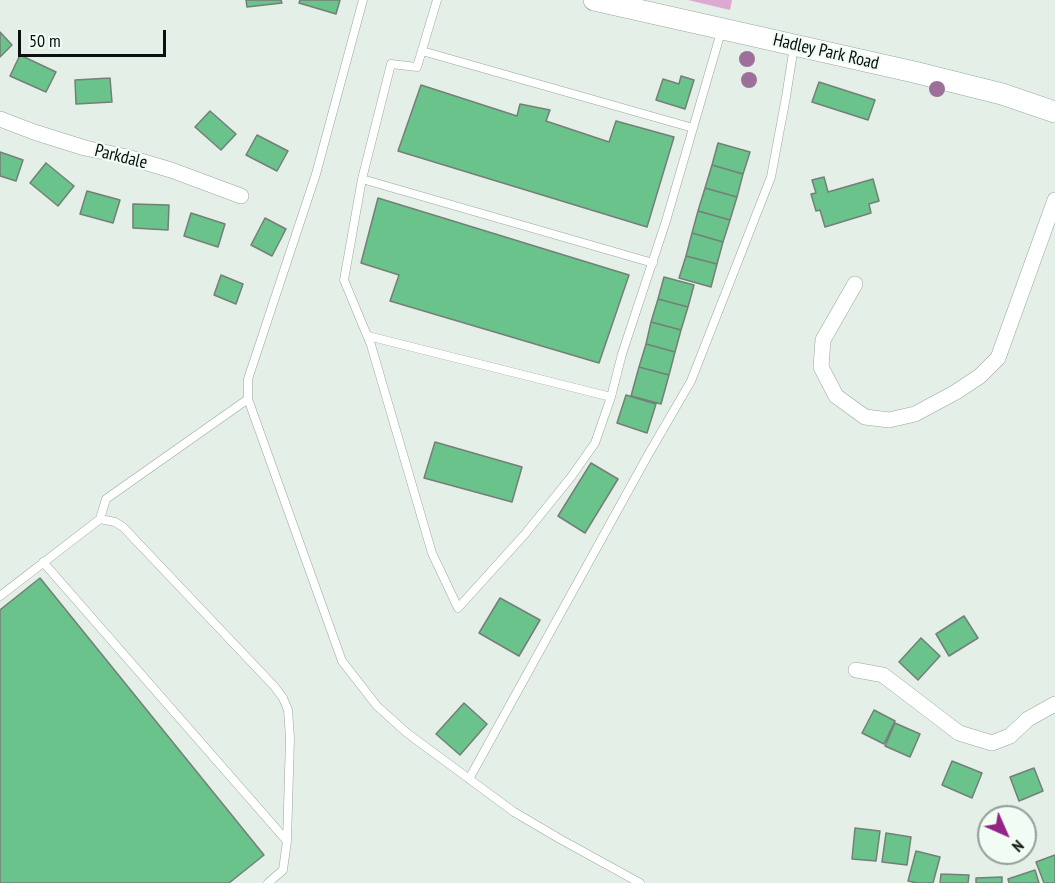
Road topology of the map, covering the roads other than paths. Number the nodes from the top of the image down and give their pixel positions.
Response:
1 (363, 0) edge
2 (437, 0) edge
3 (594, 0) edge
4 (722, 28) junction
5 (794, 44) junction
6 (422, 51) junction
7 (1055, 112) edge
8 (0, 119) edge
9 (693, 128) junction
10 (362, 179) junction
11 (241, 196) dead end
12 (1055, 200) edge
13 (653, 263) junction
14 (855, 284) dead end
15 (368, 336) junction
16 (611, 397) junction
17 (248, 399) junction
18 (100, 519) junction
19 (43, 562) junction
20 (0, 596) edge
21 (856, 670) dead end
22 (1055, 704) edge
23 (469, 779) junction
24 (287, 841) junction
25 (268, 883) edge
26 (640, 883) edge

1 - 17 lane
2 - 6 lane
3 - 4 street, Hadley Park Road
4 - 5 street, Hadley Park Road
4 - 9 lane
5 - 7 street, Hadley Park Road
5 - 23 lane
6 - 9 lane
6 - 10 lane
8 - 11 street, Parkdale
9 - 13 lane
10 - 13 lane
10 - 15 lane
12 - 14 street
13 - 16 lane
15 - 16 lane
15 - 16 lane
17 - 18 lane
17 - 23 lane
18 - 19 lane
18 - 24 lane
19 - 20 lane
19 - 24 lane
21 - 22 street
23 - 26 lane
24 - 25 lane

